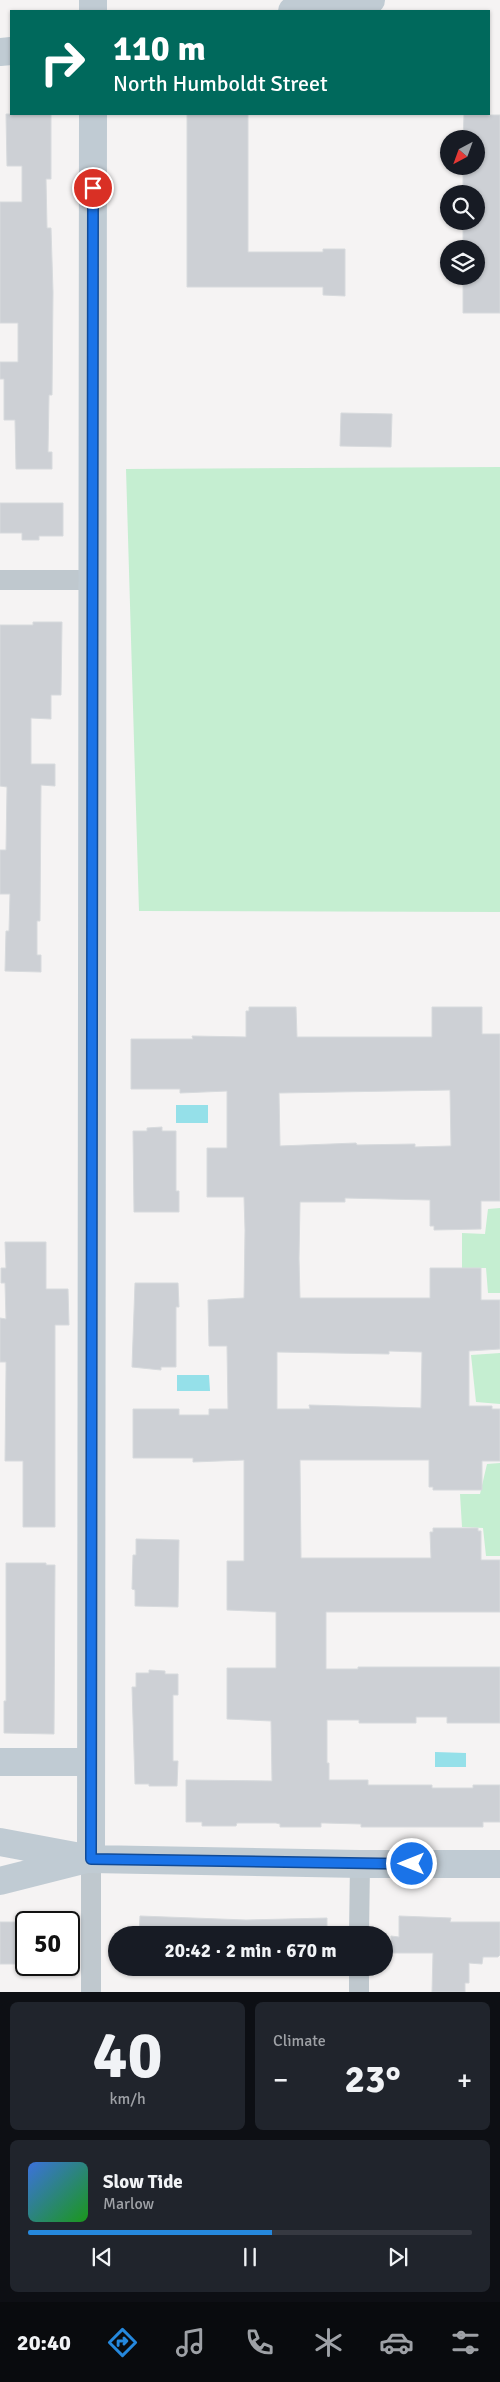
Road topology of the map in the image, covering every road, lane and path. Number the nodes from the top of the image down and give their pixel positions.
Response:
1 (371, 0) edge
2 (299, 10) edge
3 (93, 115) edge
4 (0, 580) edge
5 (92, 580) junction
6 (0, 1762) edge
7 (90, 1762) junction
8 (0, 1842) edge
9 (91, 1859) junction
10 (360, 1864) junction
11 (500, 1864) edge
12 (0, 1881) edge
13 (360, 1926) edge
14 (359, 1976) edge
15 (91, 1992) edge
16 (359, 1992) edge

1 - 2 street
3 - 5 street
4 - 5 street
5 - 7 street
6 - 7 street
7 - 9 street
8 - 9 street
9 - 10 street
9 - 12 street
9 - 15 street
10 - 11 street
10 - 13 street
14 - 16 street

